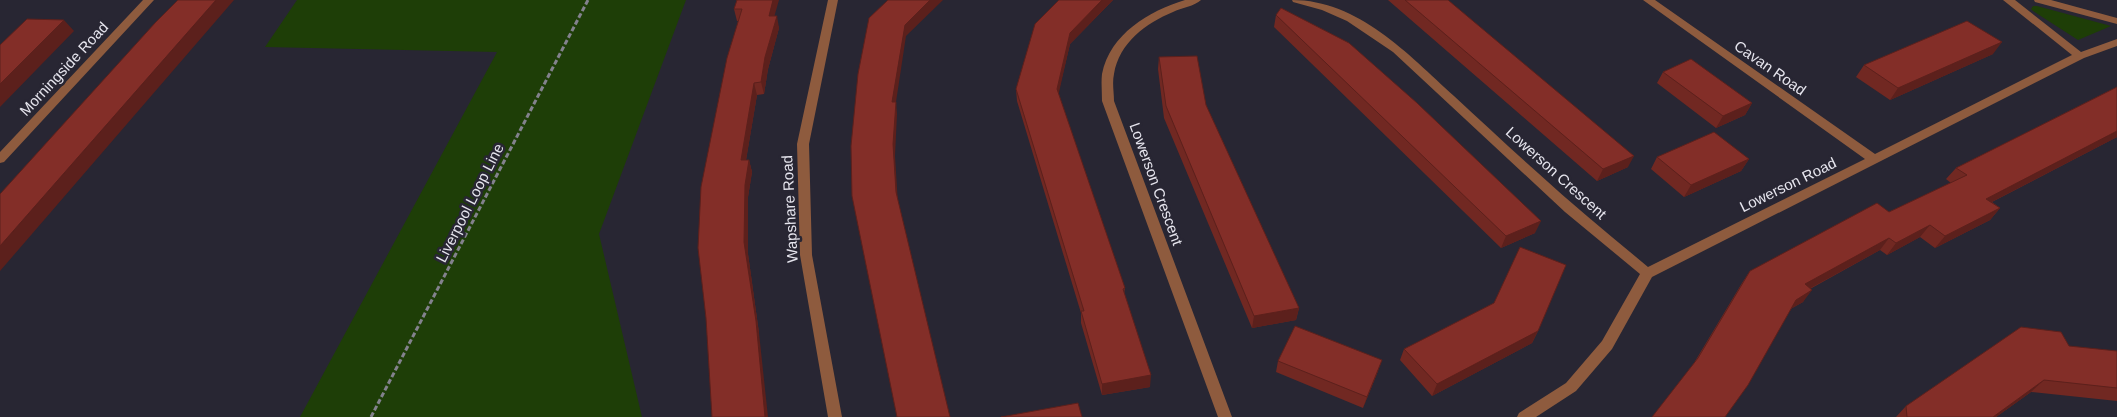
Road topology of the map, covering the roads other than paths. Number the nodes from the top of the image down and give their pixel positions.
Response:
1 (149, 0) edge
2 (833, 0) edge
3 (1195, 0) edge
4 (1297, 0) edge
5 (1648, 0) edge
6 (2008, 0) edge
7 (2038, 0) edge
8 (2117, 21) edge
9 (2117, 42) edge
10 (2080, 56) junction
11 (0, 159) edge
12 (1875, 160) junction
13 (1647, 273) junction
14 (835, 417) edge
15 (1225, 417) edge
16 (1524, 417) edge

1 - 11 street, Morningside Road
2 - 14 street, Wapshare Road
3 - 15 street, Lowerson Crescent
4 - 13 street, Lowerson Crescent
5 - 12 street, Cavan Road
6 - 10 street
7 - 8 street
9 - 10 street, Lowerson Road
10 - 12 street, Lowerson Road
12 - 13 street, Lowerson Road
13 - 16 street

